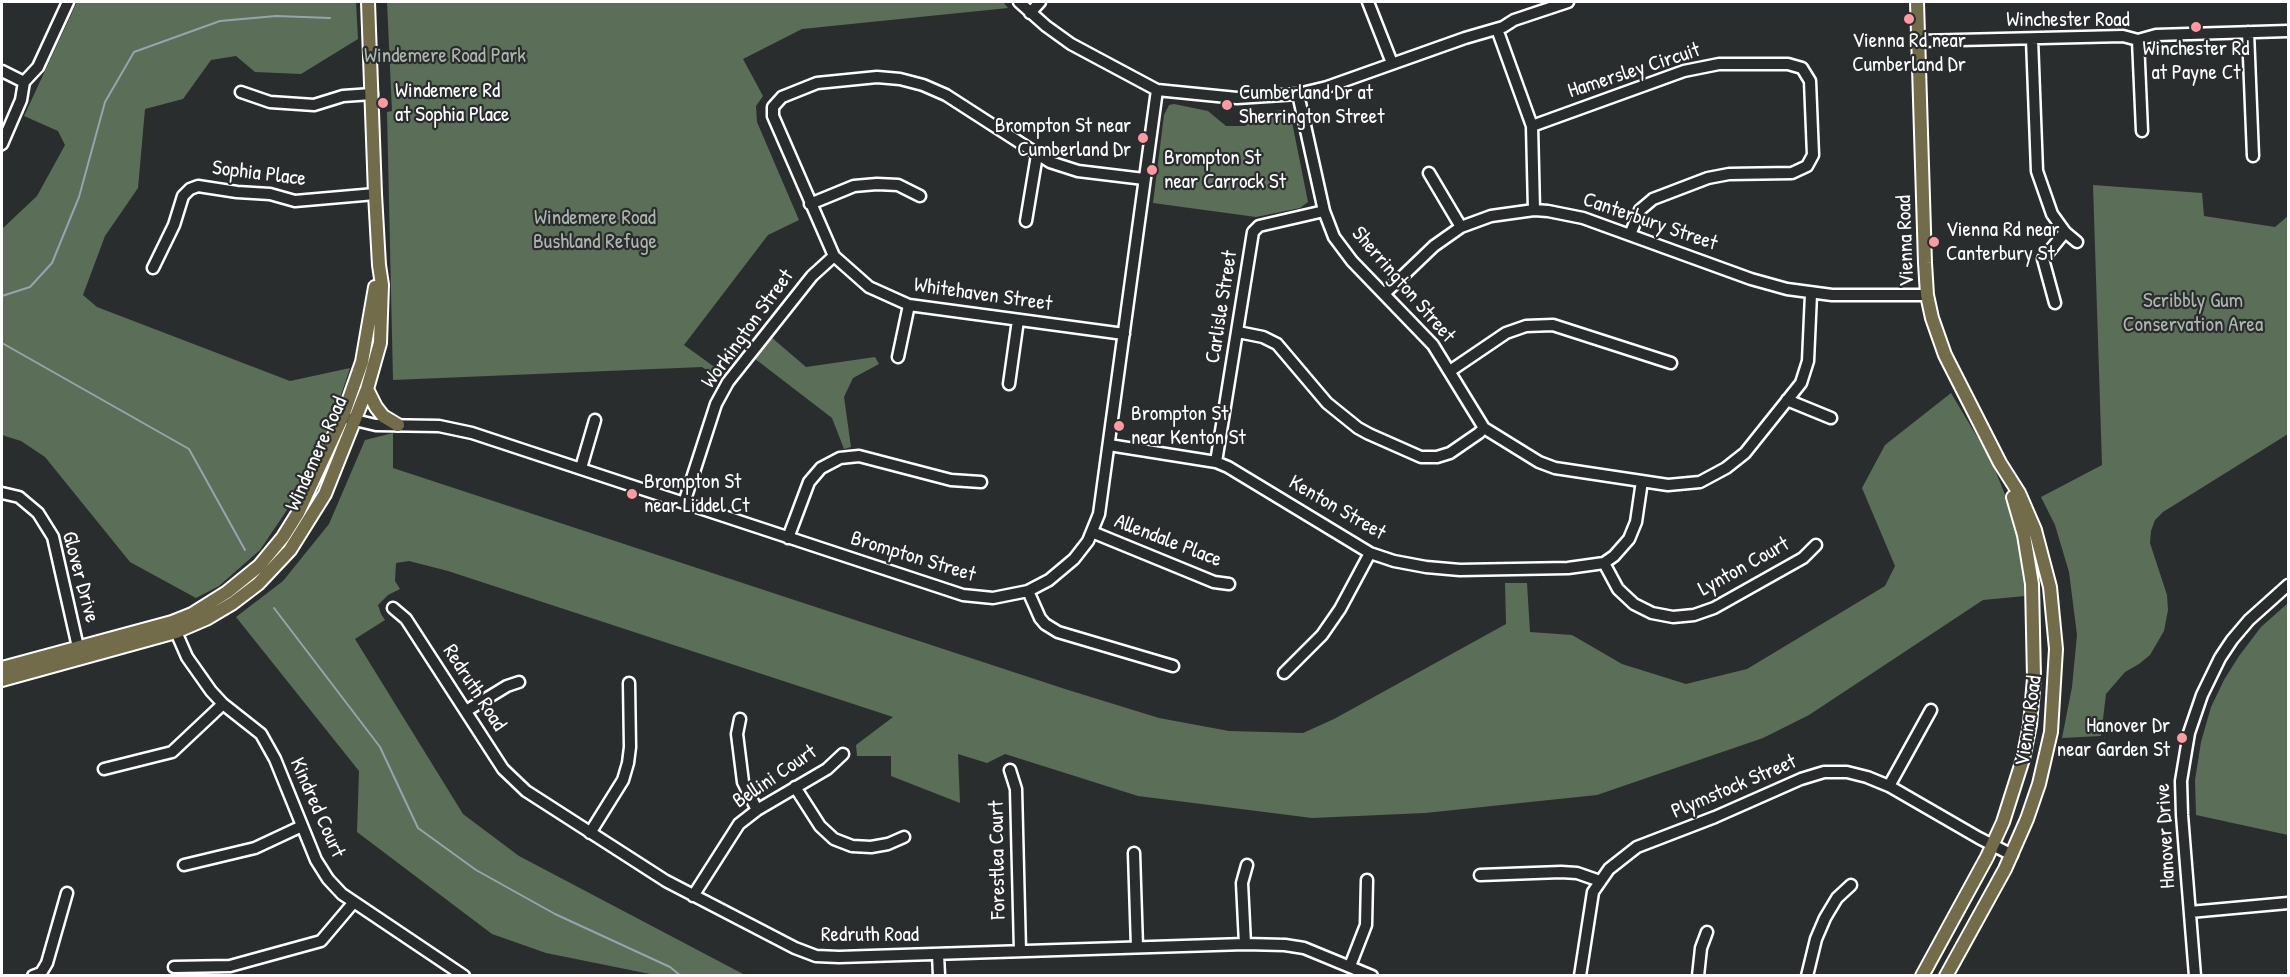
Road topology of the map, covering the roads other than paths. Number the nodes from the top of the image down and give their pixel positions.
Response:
1 (68, 2) edge
2 (368, 2) edge
3 (1019, 2) edge
4 (1040, 2) edge
5 (1368, 2) edge
6 (1568, 2) edge
7 (1917, 2) edge
8 (1030, 13) junction
9 (1497, 29) junction
10 (2289, 31) edge
11 (2248, 32) junction
12 (2032, 39) junction
13 (2138, 40) junction
14 (1918, 41) junction
15 (1392, 63) junction
16 (2, 71) edge
17 (24, 82) junction
18 (1156, 90) junction
19 (241, 92) dead end
20 (372, 94) junction
21 (1298, 94) junction
22 (1533, 126) junction
23 (2142, 131) dead end
24 (2, 144) edge
25 (1037, 155) junction
26 (2253, 156) dead end
27 (1430, 173) dead end
28 (1144, 179) junction
29 (375, 194) junction
30 (920, 196) dead end
31 (810, 204) junction
32 (1534, 210) junction
33 (1324, 211) junction
34 (1026, 221) dead end
35 (1461, 227) junction
36 (2065, 232) junction
37 (1630, 236) junction
38 (2077, 242) dead end
39 (834, 256) junction
40 (379, 265) junction
41 (153, 268) dead end
42 (1384, 294) junction
43 (1811, 294) junction
44 (1927, 295) junction
45 (2055, 303) dead end
46 (909, 305) junction
47 (1018, 320) junction
48 (1238, 332) junction
49 (1124, 334) junction
50 (898, 357) dead end
51 (1671, 363) dead end
52 (1450, 371) junction
53 (1010, 384) dead end
54 (368, 389) junction
55 (1787, 400) junction
56 (343, 416) junction
57 (1831, 418) dead end
58 (595, 420) dead end
59 (355, 421) junction
60 (398, 425) junction
61 (1484, 428) junction
62 (1109, 445) junction
63 (1216, 462) junction
64 (2000, 463) junction
65 (581, 468) junction
66 (981, 482) dead end
67 (1642, 482) junction
68 (2, 493) edge
69 (684, 503) junction
70 (1092, 532) junction
71 (788, 538) junction
72 (1816, 545) dead end
73 (1370, 553) junction
74 (1604, 563) junction
75 (1229, 584) dead end
76 (2289, 585) edge
77 (1028, 591) junction
78 (393, 608) dead end
79 (174, 627) junction
80 (80, 654) junction
81 (1173, 666) dead end
82 (2, 668) edge
83 (1284, 673) dead end
84 (2, 680) edge
85 (519, 682) dead end
86 (629, 683) dead end
87 (223, 704) junction
88 (1931, 710) dead end
89 (466, 711) junction
90 (740, 719) dead end
91 (843, 754) dead end
92 (104, 769) dead end
93 (1010, 770) dead end
94 (1889, 786) junction
95 (795, 787) junction
96 (757, 810) junction
97 (302, 826) junction
98 (590, 833) junction
99 (904, 837) dead end
100 (1993, 845) junction
101 (1134, 853) dead end
102 (2012, 855) junction
103 (184, 865) dead end
104 (1247, 865) dead end
105 (1480, 875) dead end
106 (1367, 880) dead end
107 (1600, 881) junction
108 (1851, 885) dead end
109 (67, 893) dead end
110 (693, 896) junction
111 (354, 902) junction
112 (2289, 903) edge
113 (2190, 912) junction
114 (1707, 932) dead end
115 (1245, 944) junction
116 (1137, 947) junction
117 (1020, 951) junction
118 (938, 954) junction
119 (1350, 966) junction
120 (174, 967) dead end
121 (33, 975) edge
122 (464, 975) edge
123 (939, 975) edge
124 (1372, 975) edge
125 (1580, 975) edge
126 (1698, 975) edge
127 (1807, 975) edge
128 (1922, 975) edge
129 (1946, 975) edge
130 (2195, 975) edge

1 - 17 street
2 - 20 main road, Windemere Road
3 - 8 street
4 - 8 street
5 - 15 street
6 - 9 street
7 - 14 main road, Vienna Road
8 - 18 street
9 - 15 street
9 - 22 street
10 - 11 street, Winchester Road
11 - 13 street, Winchester Road
11 - 26 street
12 - 13 street, Winchester Road
12 - 14 street, Winchester Road
12 - 36 street
13 - 23 street
14 - 44 main road, Vienna Road
15 - 21 street
16 - 17 street
17 - 24 street
18 - 21 street
18 - 28 street, Brompton Street
19 - 20 street
20 - 29 main road, Windemere Road
21 - 33 street, Sherrington Street
22 - 32 street
22 - 37 street, Hamersley Circuit
25 - 28 street
25 - 31 street, Whitehaven Street
25 - 34 street
27 - 35 street
28 - 49 street, Brompton Street
29 - 40 main road, Windemere Road
29 - 41 street, Sophia Place
30 - 31 street
31 - 39 street, Whitehaven Street
32 - 35 street, Canterbury Street
32 - 37 street, Canterbury Street
33 - 42 street, Sherrington Street
33 - 48 street, Carlisle Street
35 - 42 street, Canterbury Street
36 - 38 street
36 - 45 street
37 - 43 street, Canterbury Street
39 - 46 street, Whitehaven Street
39 - 69 street, Workington Street
40 - 54 main road, Windemere Road
40 - 56 main road, Windemere Road
42 - 52 street, Sherrington Street
43 - 44 street, Canterbury Street
43 - 55 street, Sherrington Street
44 - 64 main road, Vienna Road
46 - 47 street, Whitehaven Street
46 - 50 street
47 - 49 street, Whitehaven Street
47 - 53 street
48 - 61 street
48 - 63 street, Carlisle Street
49 - 62 street, Brompton Street
51 - 52 street
52 - 61 street, Sherrington Street
54 - 59 main road, Windemere Road
54 - 60 main road
55 - 57 street
55 - 67 street, Sherrington Street
56 - 59 street, Brompton Street
56 - 79 main road, Windemere Road
58 - 65 street
59 - 60 street, Brompton Street
59 - 79 main road, Windemere Road
60 - 65 street, Brompton Street
61 - 67 street, Sherrington Street
62 - 63 street, Kenton Street
62 - 70 street, Brompton Street
63 - 73 street, Kenton Street
64 - 100 main road, Vienna Road
64 - 102 main road, Vienna Road
65 - 69 street, Brompton Street
66 - 71 street
67 - 74 street
68 - 80 street, Glover Drive
69 - 71 street, Brompton Street
70 - 75 street, Allendale Place
70 - 77 street, Brompton Street
71 - 77 street, Brompton Street
72 - 74 street, Lynton Court
73 - 74 street, Kenton Street
73 - 83 street
76 - 113 street, Hanover Drive
77 - 81 street
78 - 89 street, Redruth Road
79 - 80 main road, Windemere Road
79 - 87 street, Kindred Court
80 - 82 main road, Windemere Road
80 - 84 main road, Windemere Road
85 - 89 street
86 - 98 street
87 - 92 street
87 - 97 street, Kindred Court
88 - 94 street
89 - 98 street, Redruth Road
90 - 96 street
91 - 95 street, Bellini Court
93 - 117 street, Forestlea Court
94 - 100 street, Plymstock Street
94 - 107 street, Plymstock Street
95 - 96 street, Bellini Court
95 - 99 street
96 - 110 street, Bellini Court
97 - 103 street
97 - 111 street, Kindred Court
98 - 110 street, Redruth Road
100 - 102 street, Plymstock Street
100 - 128 main road, Vienna Road
101 - 116 street
102 - 129 main road, Vienna Road
104 - 115 street
105 - 107 street
106 - 119 street
107 - 125 street, Plymstock Street
108 - 127 street
109 - 121 street
110 - 118 street, Redruth Road
111 - 120 street
111 - 122 street, Kindred Court
112 - 113 street
113 - 130 street, Hanover Drive
114 - 126 street
115 - 116 street, Redruth Road
115 - 119 street, Redruth Road
116 - 117 street, Redruth Road
117 - 118 street, Redruth Road
118 - 123 street
119 - 124 street, Redruth Road

